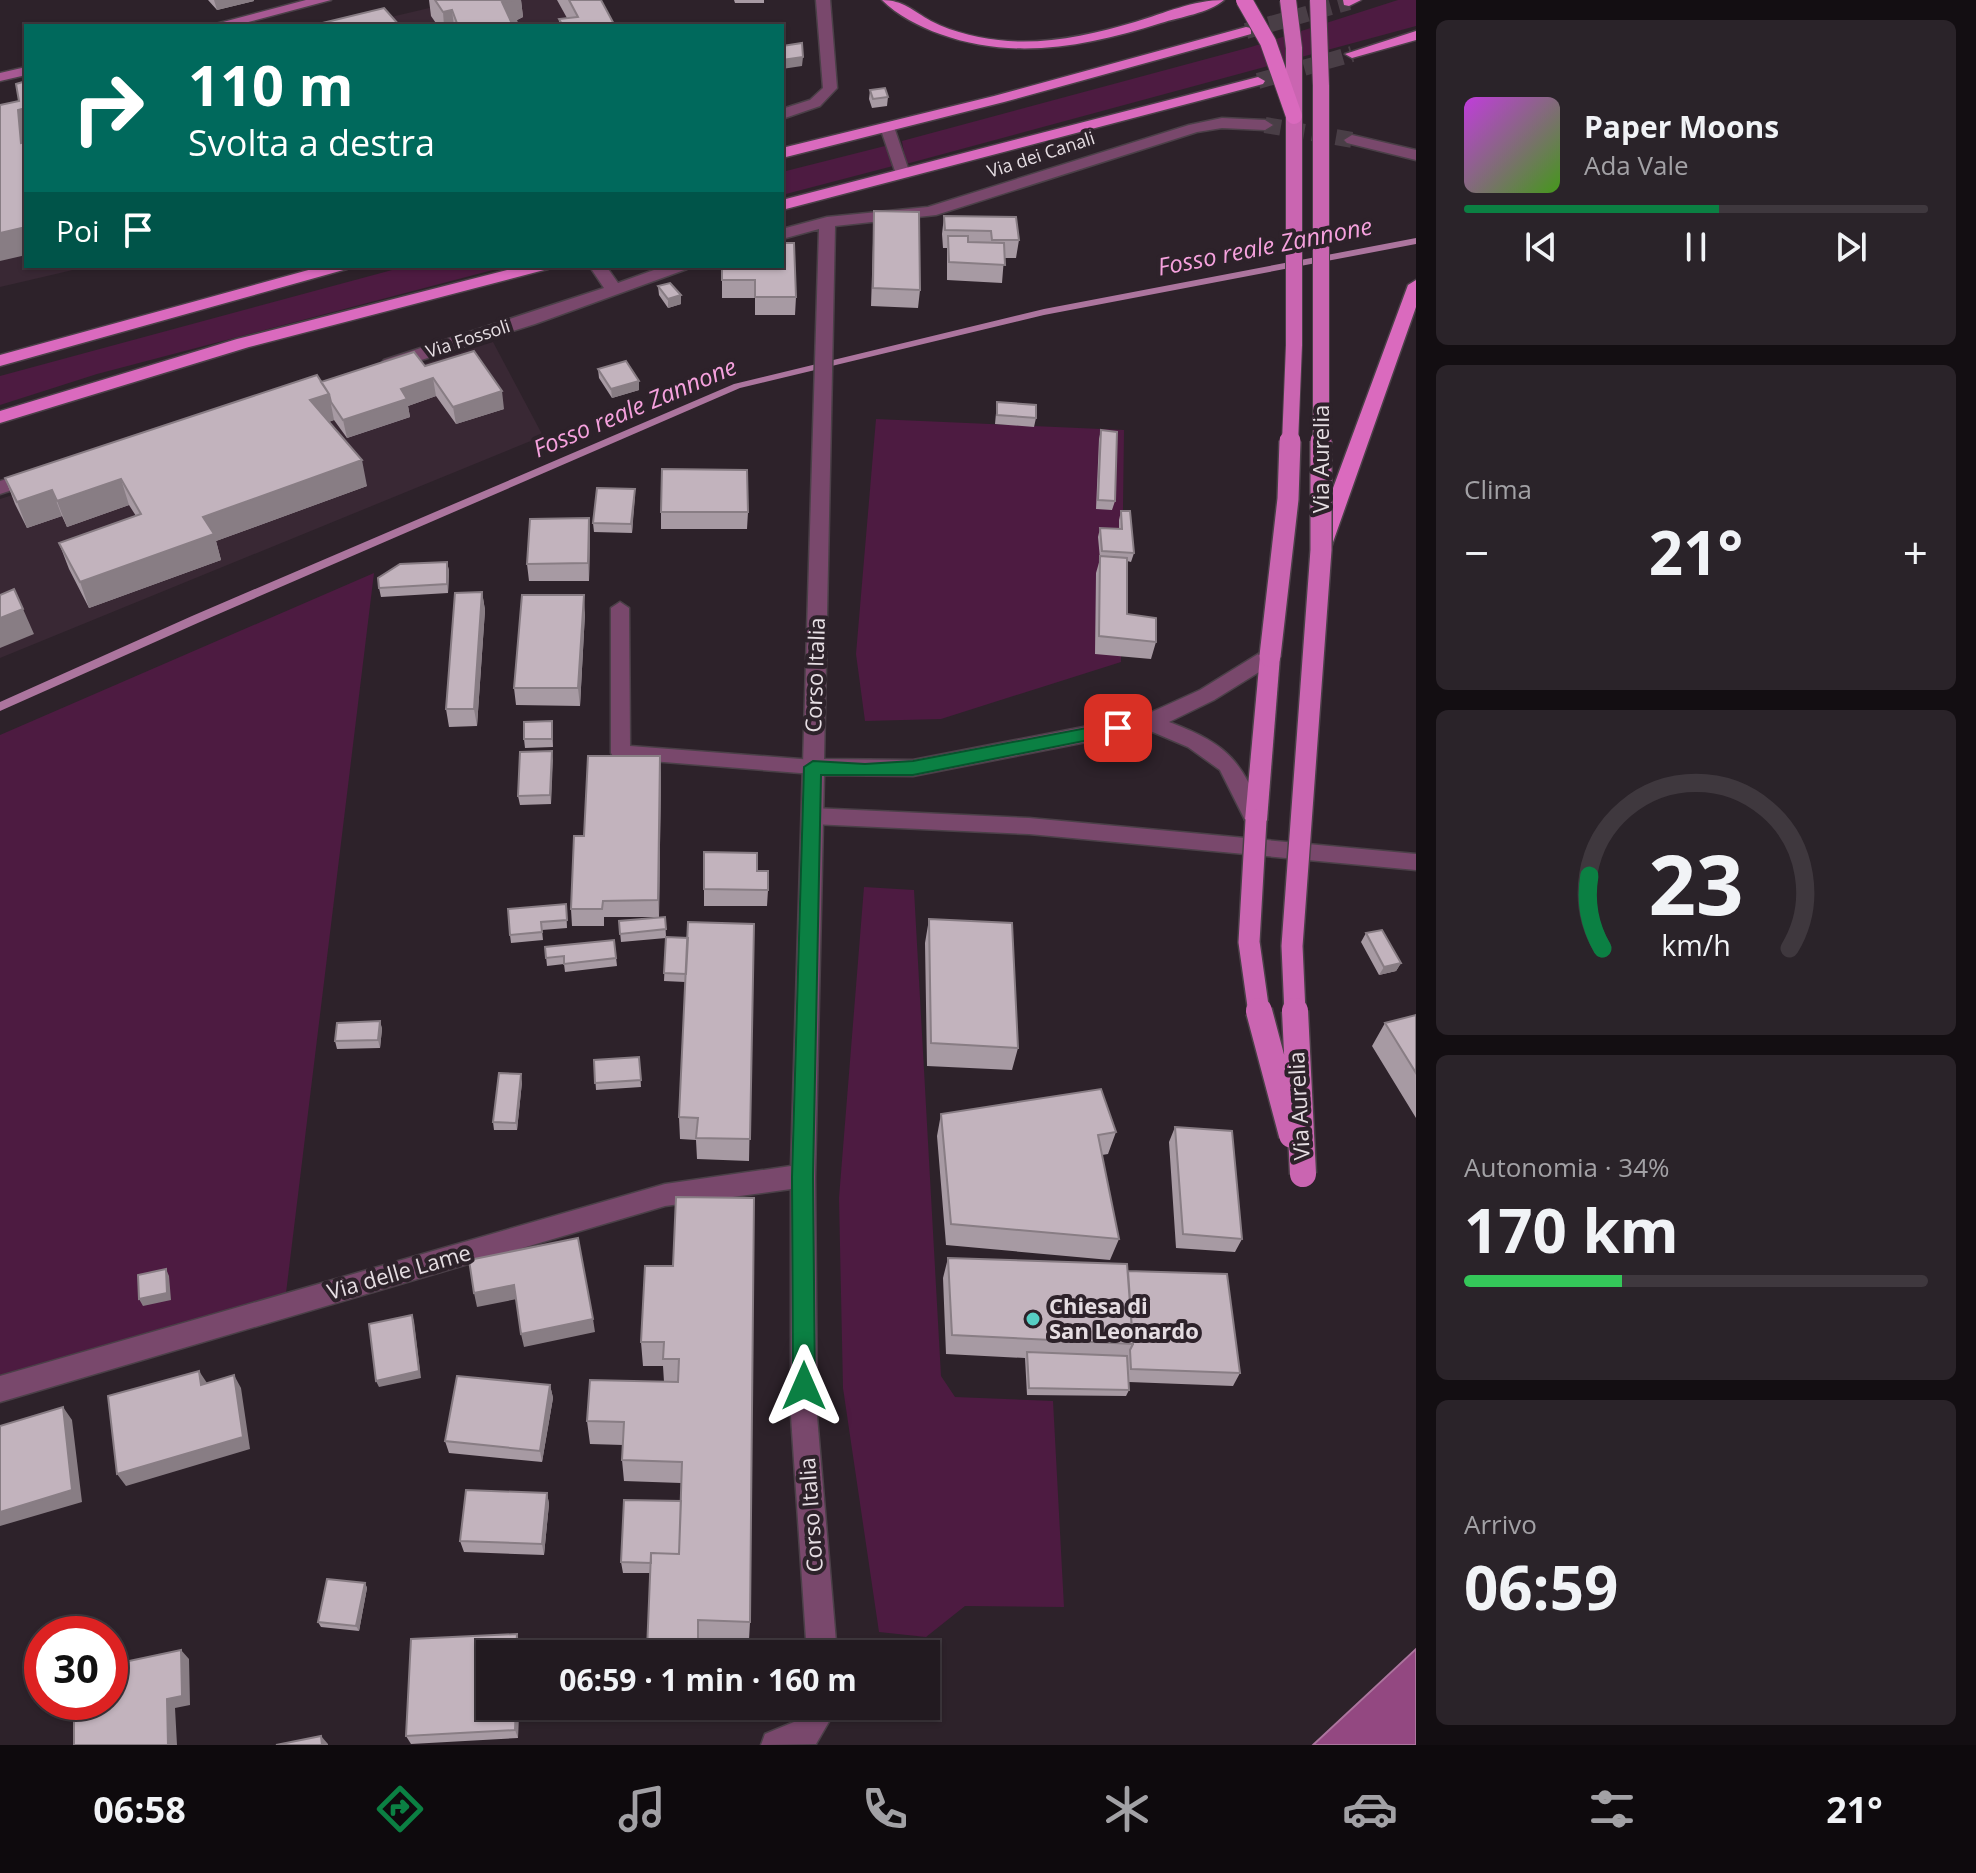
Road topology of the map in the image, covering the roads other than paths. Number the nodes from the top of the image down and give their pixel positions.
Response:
1 (324, 0) edge
2 (823, 0) edge
3 (889, 0) edge
4 (1217, 0) edge
5 (1244, 0) edge
6 (1288, 0) edge
7 (1318, 0) edge
8 (223, 24) edge
9 (1246, 31) tunnel mouth
10 (1416, 35) edge
11 (1352, 54) tunnel mouth
12 (24, 71) edge
13 (0, 77) edge
14 (1258, 81) tunnel mouth
15 (784, 113) edge
16 (1294, 116) junction
17 (1265, 125) tunnel mouth
18 (887, 127) junction
19 (1352, 140) tunnel mouth
20 (790, 151) edge
21 (1416, 155) edge
22 (903, 174) junction
23 (784, 204) edge
24 (827, 222) junction
25 (784, 233) edge
26 (334, 268) edge
27 (534, 268) edge
28 (675, 268) edge
29 (600, 270) dead end
30 (1416, 285) edge
31 (613, 288) junction
32 (0, 361) edge
33 (378, 368) edge
34 (0, 417) edge
35 (45, 473) edge
36 (0, 488) edge
37 (1321, 550) junction
38 (620, 608) dead end
39 (1270, 656) junction
40 (1149, 722) junction
41 (813, 767) junction
42 (812, 816) junction
43 (1256, 820) junction
44 (1416, 862) edge
45 (803, 1177) junction
46 (0, 1389) edge
47 (821, 1640) edge
48 (814, 1720) edge
49 (776, 1745) edge

1 - 8 main road
2 - 15 street
3 - 4 highway
5 - 16 highway, bridge
6 - 16 main road, Via Aurelia, bridge
7 - 37 main road, Via Aurelia, bridge
9 - 18 highway
10 - 11 highway
12 - 13 main road
14 - 22 highway
16 - 39 main road, Via Aurelia, bridge
17 - 24 street, Via dei Canali
18 - 20 highway
18 - 22 lane
19 - 21 street
22 - 23 highway
24 - 25 street
24 - 41 street, Corso Italia
26 - 32 highway
27 - 34 highway
28 - 31 street
29 - 31 street
30 - 37 highway
31 - 33 street, Via Fossoli
35 - 36 street
37 - 43 main road, Via Aurelia, bridge
38 - 41 lane
39 - 40 street
39 - 43 main road, Via Aurelia
40 - 41 street
40 - 43 street
41 - 42 street, Corso Italia
42 - 44 lane
42 - 45 street, Corso Italia
45 - 46 street, Via delle Lame
45 - 47 street, Corso Italia
48 - 49 street

